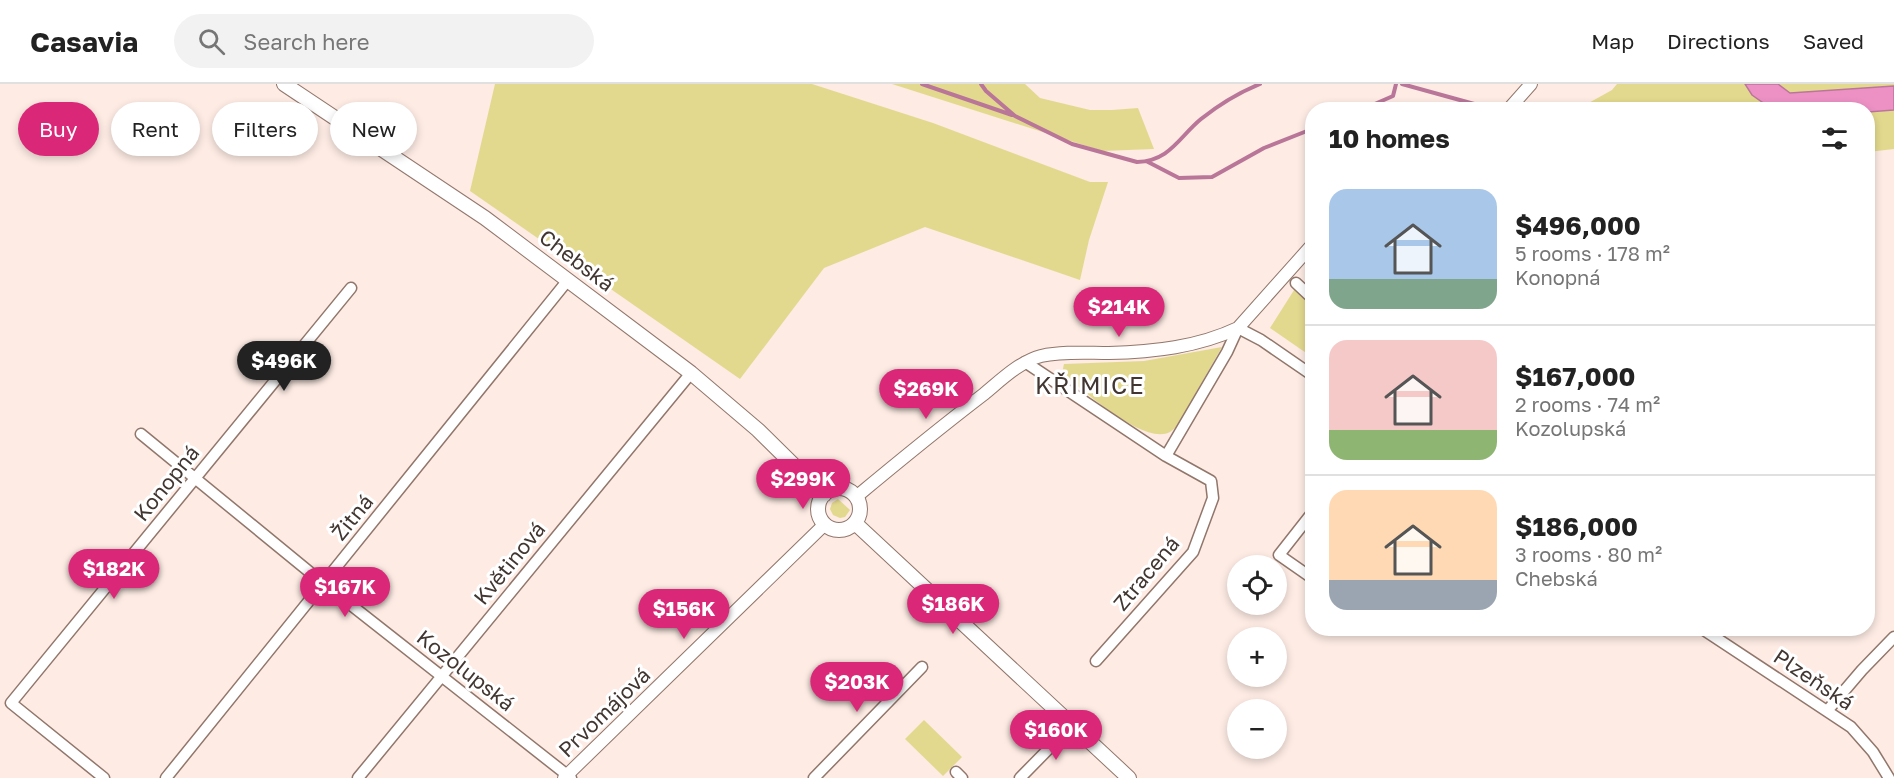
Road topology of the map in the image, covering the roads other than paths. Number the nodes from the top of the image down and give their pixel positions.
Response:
1 (284, 84) edge
2 (1529, 86) edge
3 (1515, 102) edge
4 (1305, 253) edge
5 (568, 280) junction
6 (1296, 283) dead end
7 (351, 288) dead end
8 (1305, 291) edge
9 (1238, 328) junction
10 (1021, 365) junction
11 (1305, 370) edge
12 (691, 373) junction
13 (141, 434) dead end
14 (1166, 456) junction
15 (196, 478) junction
16 (824, 495) junction
17 (856, 497) junction
18 (1305, 522) edge
19 (855, 523) junction
20 (825, 524) junction
21 (1305, 573) edge
22 (323, 583) junction
23 (1713, 636) edge
24 (1894, 637) edge
25 (1096, 661) dead end
26 (922, 667) dead end
27 (442, 675) junction
28 (1827, 711) junction
29 (1073, 724) junction
30 (568, 777) edge
31 (104, 778) edge
32 (166, 778) edge
33 (358, 778) edge
34 (814, 778) edge
35 (1020, 778) edge
36 (1129, 778) edge
37 (1890, 778) edge

1 - 5 main road, Chebská
2 - 3 street
4 - 9 street
5 - 12 main road, Chebská
5 - 22 street, Žitná
6 - 8 street
7 - 15 street, Konopná
9 - 10 street
9 - 11 street
9 - 14 street
10 - 14 street
10 - 17 street
12 - 16 main road, Chebská
12 - 27 street, Květinová
13 - 15 street, Kozolupská
14 - 25 street, Ztracená
15 - 22 street, Kozolupská
15 - 31 street, Konopná
16 - 17 main road
16 - 20 main road
17 - 19 main road
18 - 21 street
19 - 20 main road
19 - 29 main road
20 - 30 street, Prvomájová
22 - 27 street, Kozolupská
22 - 32 street, Žitná
23 - 28 street, Plzeňská
24 - 28 street
26 - 34 street
27 - 30 street, Kozolupská
27 - 33 street, Květinová
28 - 37 street, Plzeňská
29 - 35 street
29 - 36 main road

